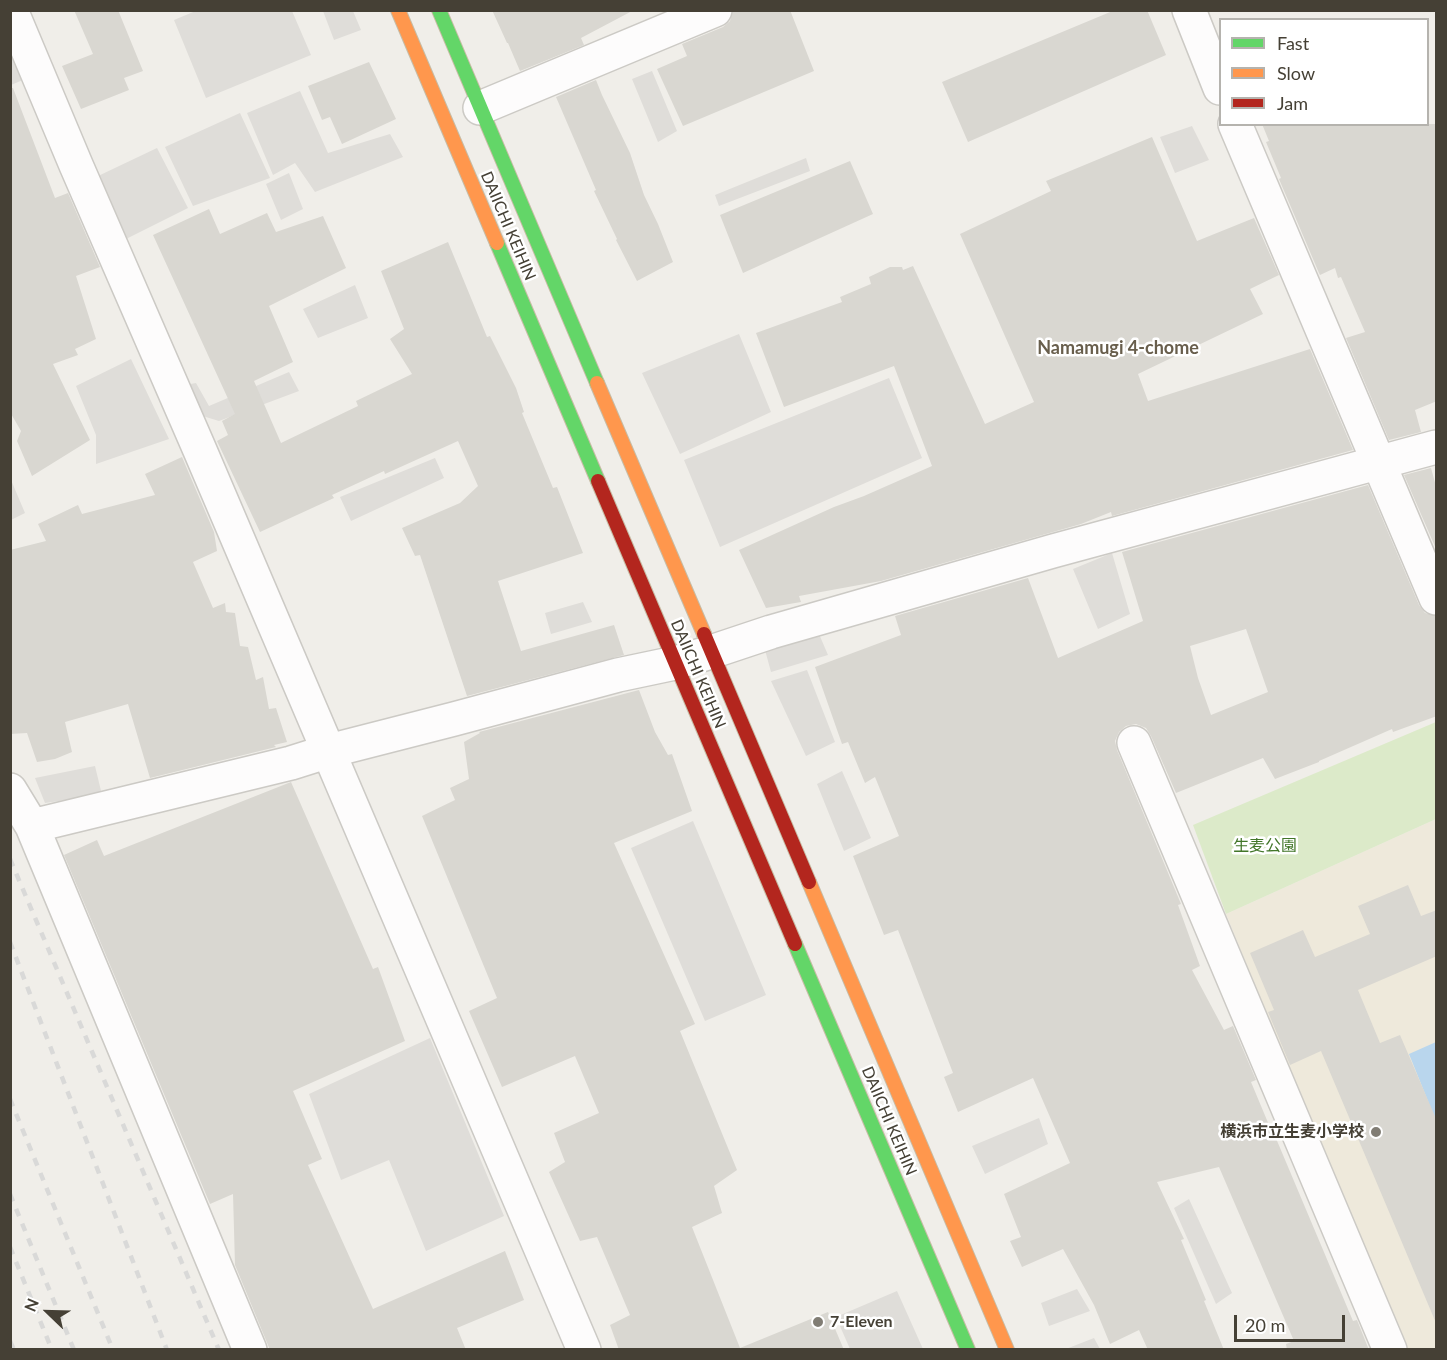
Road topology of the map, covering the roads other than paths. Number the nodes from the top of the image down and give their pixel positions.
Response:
1 (11, 10) edge
2 (398, 10) edge
3 (439, 10) edge
4 (715, 10) edge
5 (1189, 10) edge
6 (1219, 83) edge
7 (480, 108) junction
8 (1237, 126) edge
9 (1437, 447) edge
10 (1380, 462) junction
11 (1437, 598) edge
12 (711, 652) junction
13 (675, 663) junction
14 (1134, 742) dead end
15 (329, 751) junction
16 (10, 790) edge
17 (32, 826) junction
18 (250, 1350) edge
19 (584, 1350) edge
20 (969, 1350) edge
21 (1007, 1350) edge
22 (1390, 1350) edge

1 - 15 street
2 - 13 highway, DAIICHI KEIHIN
3 - 7 highway, DAIICHI KEIHIN
4 - 7 street
5 - 6 street
7 - 12 highway, DAIICHI KEIHIN
8 - 10 street
9 - 10 street
10 - 11 street
10 - 12 street
12 - 13 street
12 - 21 highway, DAIICHI KEIHIN
13 - 15 street
13 - 20 highway, DAIICHI KEIHIN
14 - 22 street
15 - 17 street
15 - 19 street
16 - 17 street
17 - 18 street

